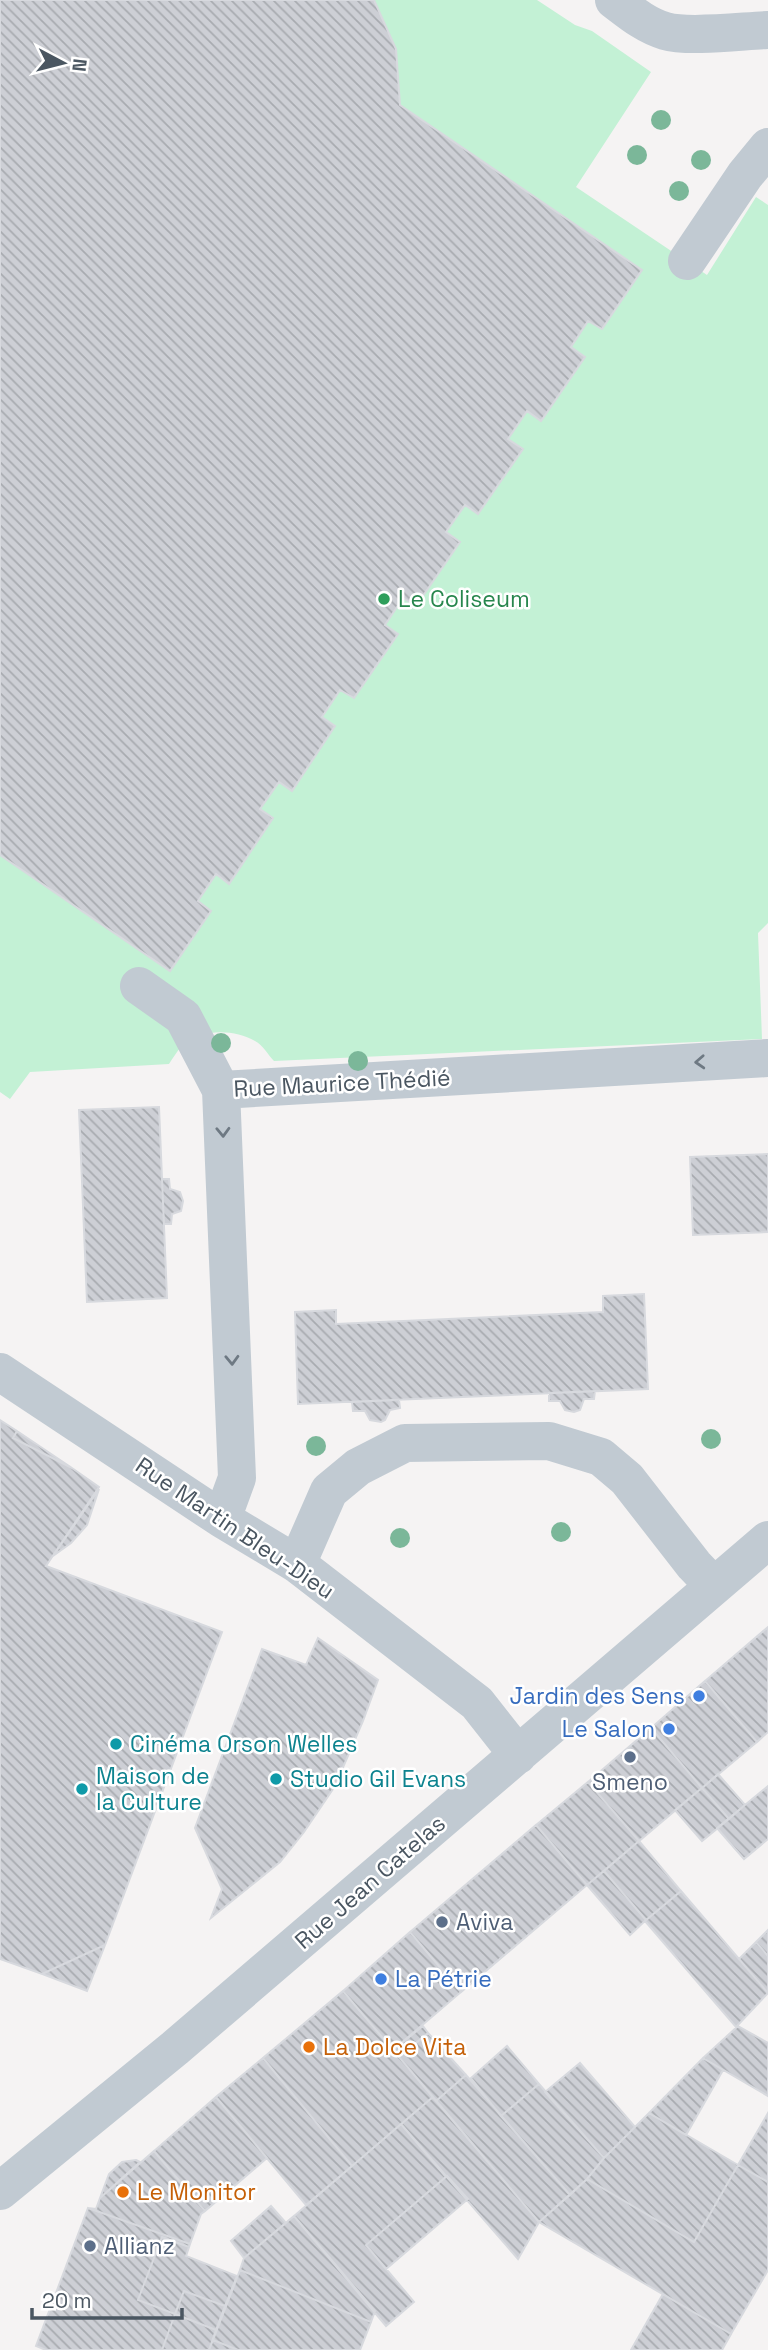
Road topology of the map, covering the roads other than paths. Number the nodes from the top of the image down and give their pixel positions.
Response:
1 (614, 0) edge
2 (768, 30) edge
3 (768, 146) edge
4 (687, 261) dead end
5 (139, 986) dead end
6 (768, 1058) edge
7 (222, 1090) junction
8 (0, 1372) edge
9 (222, 1519) junction
10 (768, 1540) edge
11 (297, 1564) junction
12 (714, 1586) junction
13 (518, 1755) junction
14 (0, 2191) edge

1 - 2 street
3 - 4 street
5 - 7 street
6 -> 7 street, Rue Maurice Thédié
7 -> 9 street, Rue Maurice Thédié
8 - 9 street, Rue Martin Bleu-Dieu
9 - 11 street, Rue Martin Bleu-Dieu
10 - 12 street, Rue Jean Catelas
11 - 12 street
11 - 13 street, Rue Martin Bleu-Dieu
12 - 13 street, Rue Jean Catelas
13 - 14 street, Rue Jean Catelas

